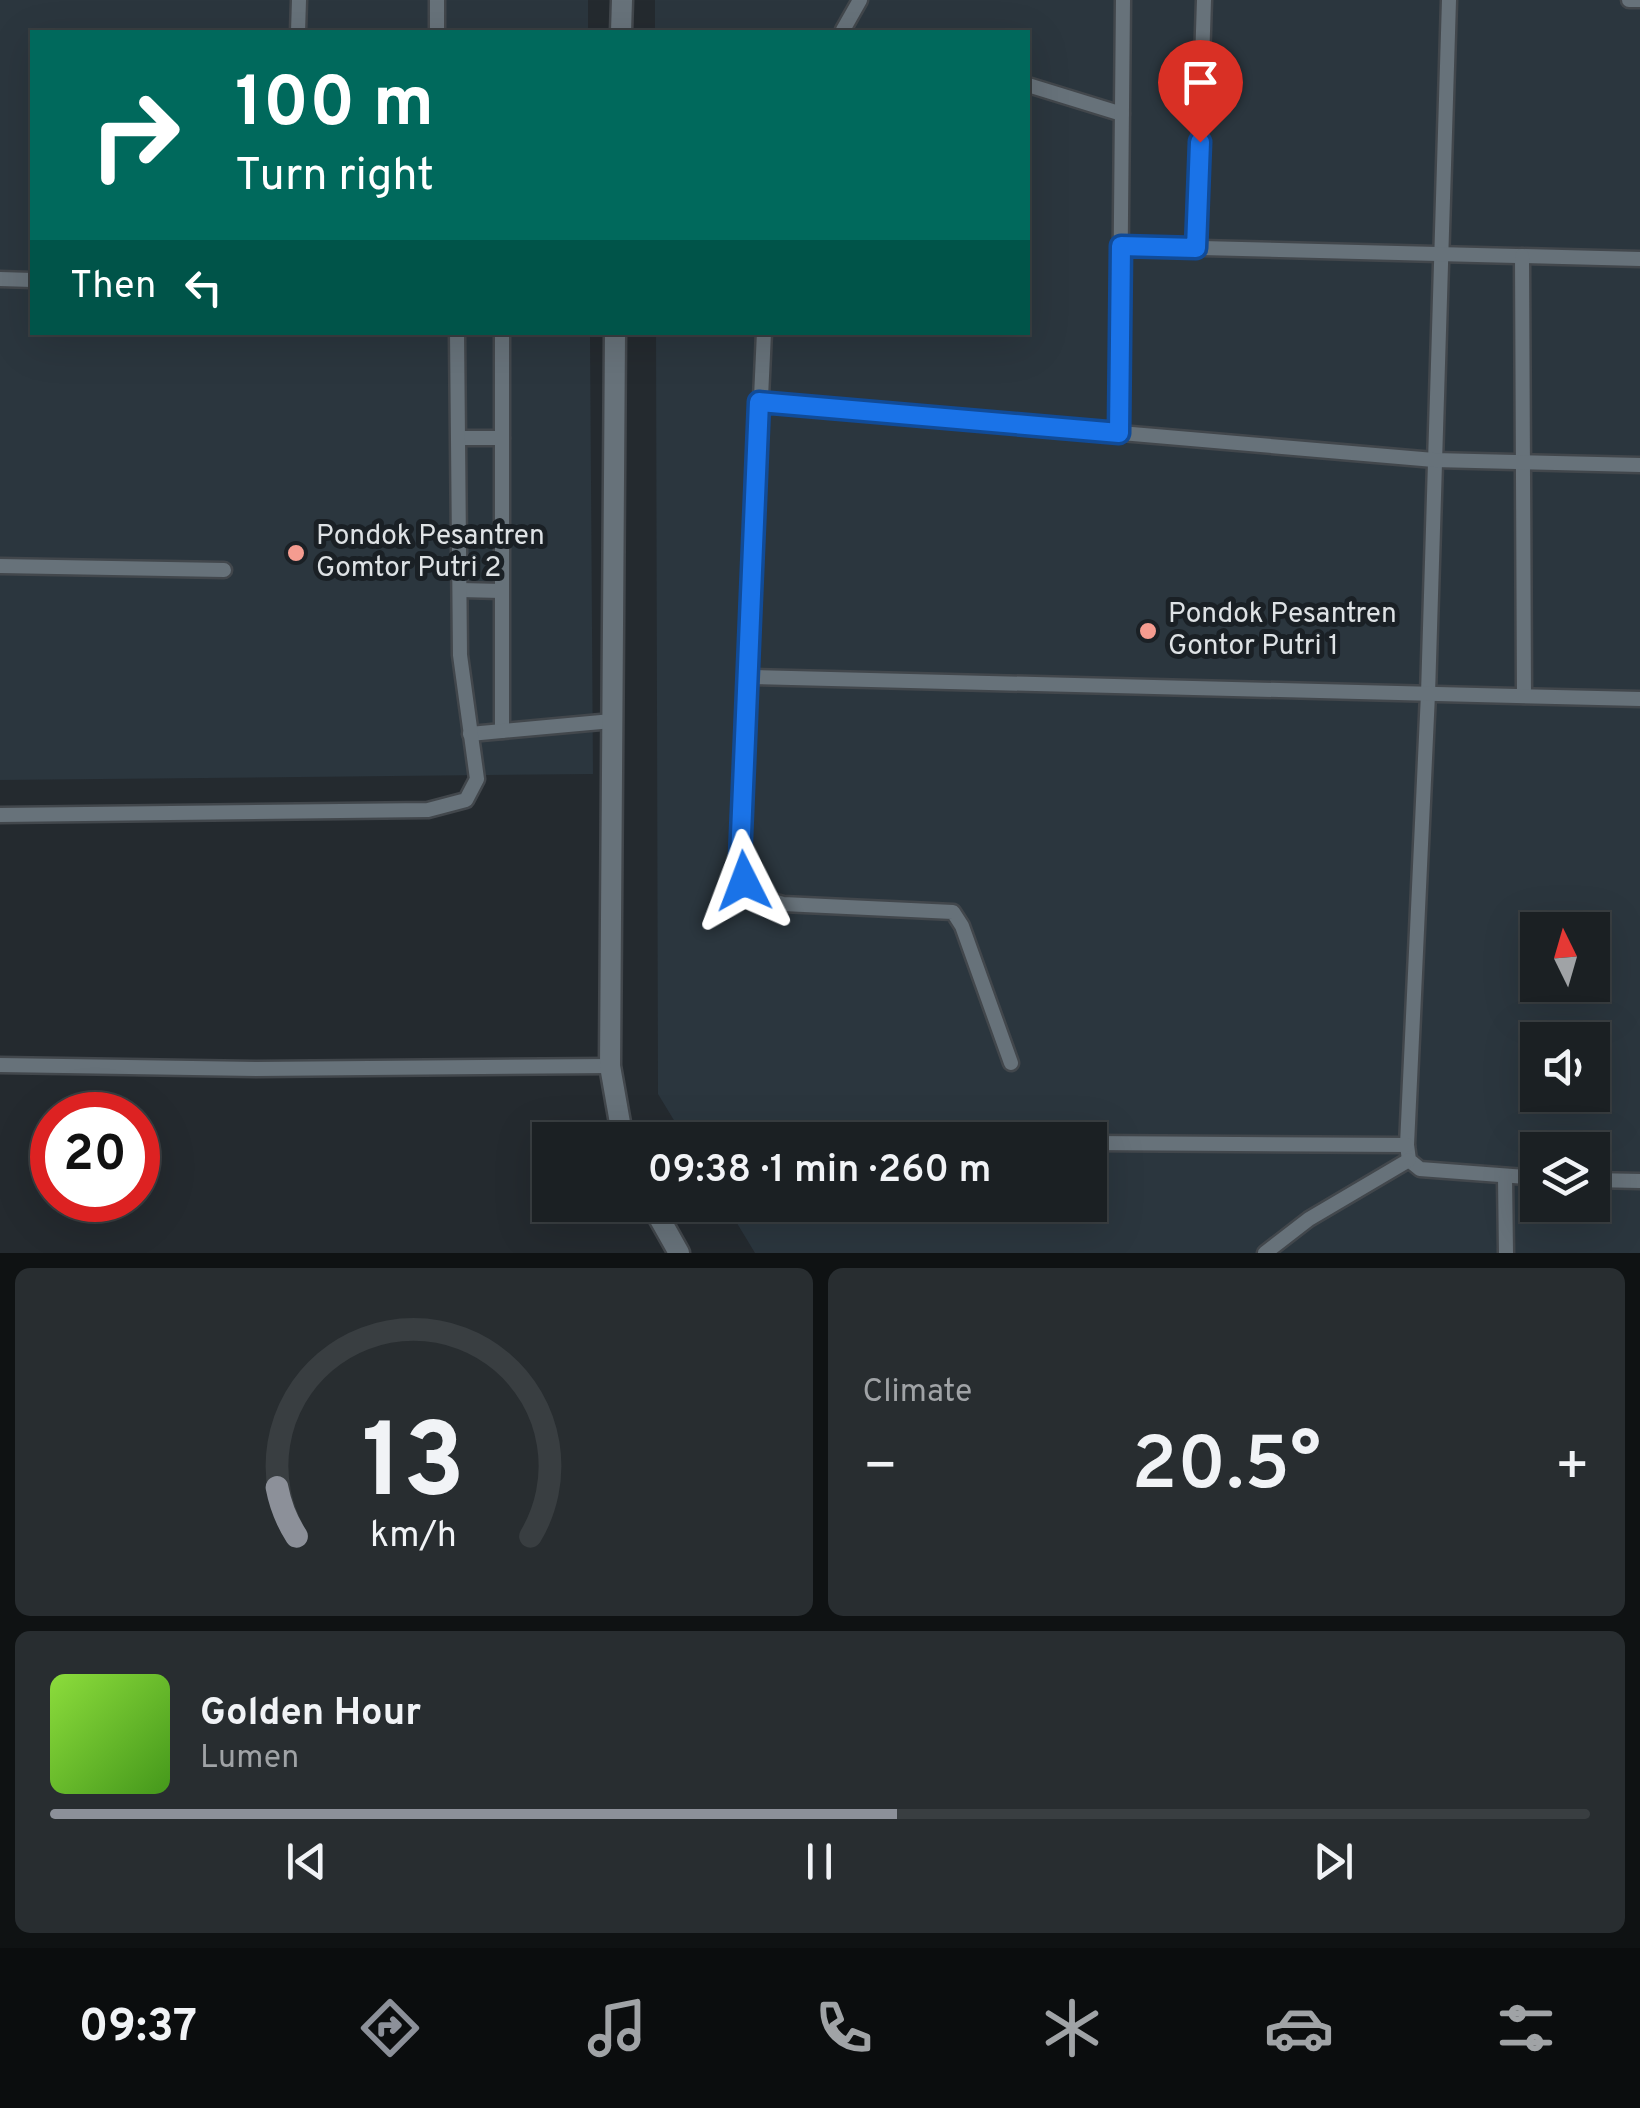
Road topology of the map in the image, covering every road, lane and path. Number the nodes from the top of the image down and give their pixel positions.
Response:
1 (299, 0) edge
2 (438, 0) edge
3 (622, 0) edge
4 (860, 0) edge
5 (1124, 0) edge
6 (1204, 0) edge
7 (1449, 0) edge
8 (1629, 0) edge
9 (1640, 0) edge
10 (298, 30) edge
11 (437, 30) edge
12 (621, 30) edge
13 (847, 30) edge
14 (1030, 86) edge
15 (1122, 114) junction
16 (1121, 246) junction
17 (1196, 248) junction
18 (1440, 254) junction
19 (1522, 256) junction
20 (1640, 258) edge
21 (0, 279) edge
22 (30, 280) edge
23 (457, 335) edge
24 (502, 335) edge
25 (614, 335) edge
26 (764, 335) edge
27 (759, 402) junction
28 (1119, 433) junction
29 (459, 438) junction
30 (502, 438) junction
31 (1434, 460) junction
32 (1522, 462) junction
33 (1640, 465) edge
34 (0, 566) edge
35 (224, 570) dead end
36 (461, 590) junction
37 (501, 590) junction
38 (749, 677) junction
39 (1428, 694) junction
40 (1524, 696) junction
41 (1640, 699) edge
42 (612, 721) junction
43 (502, 732) junction
44 (470, 734) junction
45 (0, 815) edge
46 (1011, 1063) dead end
47 (0, 1065) edge
48 (610, 1066) junction
49 (620, 1122) edge
50 (1107, 1143) edge
51 (1408, 1152) junction
52 (1504, 1177) junction
53 (1520, 1177) edge
54 (1610, 1180) edge
55 (1640, 1181) edge
56 (662, 1222) edge
57 (679, 1253) edge
58 (1265, 1253) edge
59 (1506, 1253) edge

1 - 10 lane
2 - 11 lane
3 - 12 street
4 - 13 lane
5 - 15 lane
6 - 17 lane
7 - 18 lane
8 - 9 lane
14 - 15 lane
15 - 16 lane
16 - 17 lane
16 - 28 lane
17 - 18 lane
18 - 19 lane
18 - 31 lane
19 - 20 lane
19 - 32 lane
21 - 22 lane
23 - 29 lane
24 - 30 lane
25 - 42 street
26 - 27 lane
27 - 28 lane
27 - 38 lane
28 - 31 lane
29 - 30 lane
29 - 36 lane
30 - 37 lane
31 - 32 lane
31 - 39 lane
32 - 33 lane
32 - 40 lane
34 - 35 lane
36 - 37 lane
36 - 44 lane
37 - 43 lane
38 - 39 lane
38 - 46 lane
39 - 40 lane
39 - 51 lane
40 - 41 lane
42 - 43 lane
42 - 48 street
43 - 44 lane
44 - 45 lane
47 - 48 lane
48 - 49 street
50 - 51 lane
51 - 52 lane
51 - 58 lane
52 - 53 lane
52 - 59 lane
54 - 55 lane
56 - 57 street

